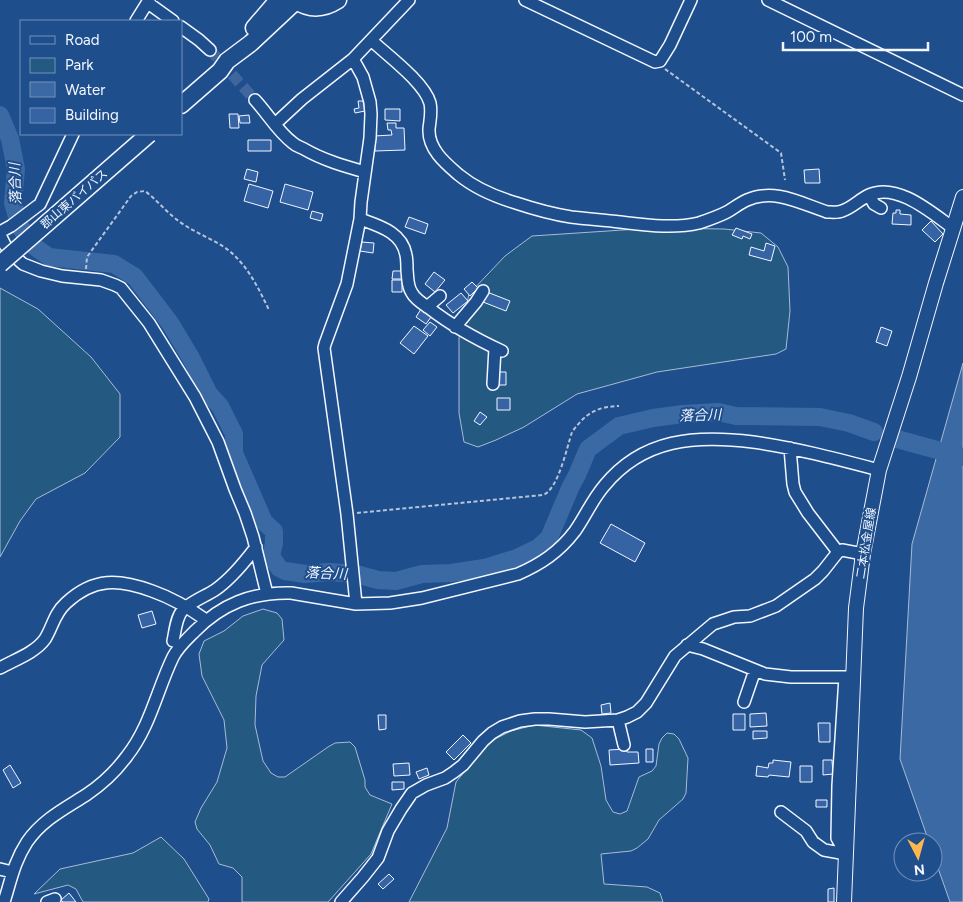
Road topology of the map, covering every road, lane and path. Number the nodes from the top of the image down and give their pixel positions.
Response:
1 (278, 0) edge
2 (296, 0) edge
3 (338, 0) edge
4 (409, 0) edge
5 (525, 0) edge
6 (691, 0) edge
7 (768, 0) edge
8 (148, 2) edge
9 (137, 20) edge
10 (172, 20) edge
11 (182, 28) edge
12 (371, 40) junction
13 (210, 50) tunnel mouth
14 (353, 59) junction
15 (655, 62) junction
16 (224, 66) junction
17 (963, 95) edge
18 (255, 100) tunnel mouth
19 (182, 104) edge
20 (275, 124) junction
21 (73, 135) edge
22 (148, 135) edge
23 (365, 172) junction
24 (785, 180) dead end
25 (869, 195) junction
26 (963, 197) edge
27 (880, 208) dead end
28 (360, 219) junction
29 (953, 228) junction
30 (0, 233) edge
31 (0, 264) edge
32 (86, 266) dead end
33 (483, 292) dead end
34 (440, 296) dead end
35 (427, 307) junction
36 (268, 310) dead end
37 (454, 327) junction
38 (494, 384) dead end
39 (619, 406) dead end
40 (790, 448) junction
41 (879, 470) junction
42 (347, 514) junction
43 (256, 547) junction
44 (838, 552) junction
45 (863, 554) junction
46 (267, 594) junction
47 (356, 604) junction
48 (188, 606) junction
49 (206, 620) junction
50 (173, 641) dead end
51 (687, 645) junction
52 (0, 668) edge
53 (755, 670) junction
54 (849, 677) junction
55 (744, 702) dead end
56 (618, 720) junction
57 (624, 745) dead end
58 (781, 812) dead end
59 (846, 854) junction
60 (0, 869) edge
61 (12, 872) junction
62 (4, 902) edge
63 (342, 902) edge
64 (844, 902) edge

1 - 16 highway
2 - 3 highway
2 - 16 highway
4 - 12 street
5 - 15 street
6 - 15 street
7 - 17 street
8 - 9 street
8 - 10 street
11 - 13 street
12 - 14 street
12 - 25 street
14 - 20 street
14 - 23 street
15 - 24 path
16 - 19 highway
18 - 20 street
20 - 23 street
21 - 30 street
22 - 31 highway, 郡山東バイパス, bridge
23 - 28 street
25 - 27 street
25 - 29 street
26 - 29 main road, 二本松金屋線
28 - 35 street
28 - 42 street
29 - 41 main road, 二本松金屋線
30 - 43 street
32 - 36 path
33 - 37 street
34 - 35 street
35 - 37 street
37 - 38 street
39 - 42 path
40 - 41 street
40 - 44 street
40 - 47 street
41 - 45 main road, 二本松金屋線
42 - 47 street
43 - 46 street
43 - 48 street
44 - 45 street
44 - 51 street
45 - 54 main road, 二本松金屋線
46 - 47 street
46 - 49 street
48 - 49 street
48 - 50 street
48 - 52 street
49 - 61 street
51 - 53 street
51 - 56 street
53 - 54 street
53 - 55 street
54 - 59 main road, 二本松金屋線
56 - 57 street
56 - 63 street
58 - 59 street
59 - 64 main road, 二本松金屋線
60 - 61 street
61 - 62 street

